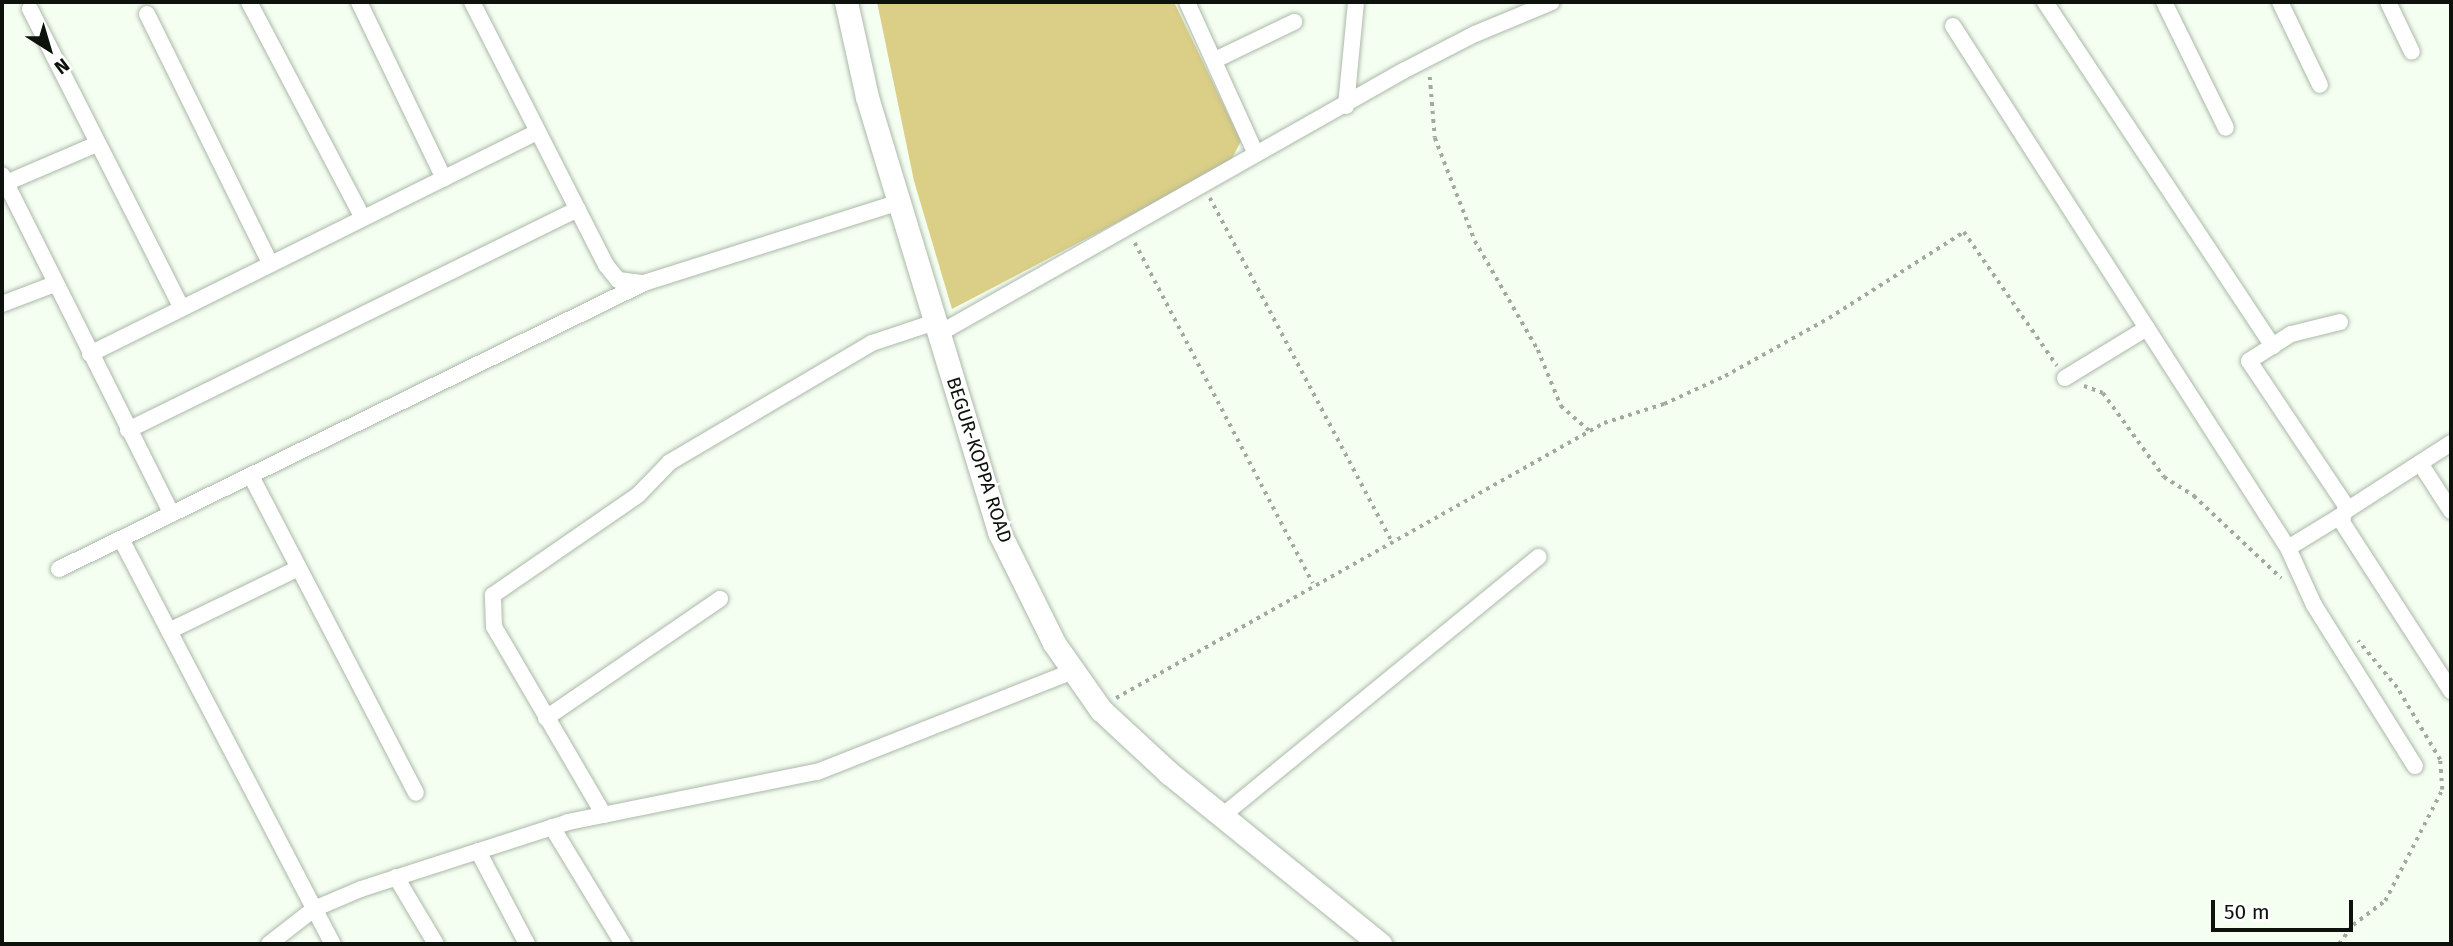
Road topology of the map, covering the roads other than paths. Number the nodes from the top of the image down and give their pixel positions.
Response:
1 (249, 2) edge
2 (359, 2) edge
3 (472, 2) edge
4 (846, 2) edge
5 (1187, 2) edge
6 (1356, 2) edge
7 (1552, 2) edge
8 (2045, 2) edge
9 (2164, 2) edge
10 (2280, 2) edge
11 (2388, 2) edge
12 (30, 9) dead end
13 (147, 14) dead end
14 (1294, 22) dead end
15 (1953, 26) dead end
16 (2412, 52) dead end
17 (1215, 60) junction
18 (2320, 85) dead end
19 (1346, 106) junction
20 (2227, 128) dead end
21 (538, 132) junction
22 (97, 144) junction
23 (1256, 154) junction
24 (4, 179) edge
25 (444, 179) junction
26 (899, 202) junction
27 (578, 209) junction
28 (363, 218) junction
29 (270, 263) junction
30 (644, 283) junction
31 (55, 284) junction
32 (2, 304) edge
33 (182, 308) junction
34 (2340, 322) dead end
35 (937, 328) junction
36 (2147, 328) junction
37 (2273, 346) junction
38 (90, 354) junction
39 (2065, 378) road end
40 (128, 430) junction
41 (2451, 443) edge
42 (2420, 463) junction
43 (251, 476) junction
44 (2451, 511) edge
45 (2345, 512) junction
46 (172, 514) junction
47 (121, 539) junction
48 (2288, 548) junction
49 (1538, 557) dead end
50 (299, 568) junction
51 (59, 569) dead end
52 (720, 599) dead end
53 (169, 631) junction
54 (1074, 671) junction
55 (2451, 691) edge
56 (547, 718) junction
57 (2414, 766) dead end
58 (416, 793) dead end
59 (604, 815) junction
60 (1222, 816) junction
61 (552, 827) junction
62 (478, 851) junction
63 (397, 877) junction
64 (314, 909) junction
65 (269, 944) edge
66 (332, 944) edge
67 (436, 944) edge
68 (527, 944) edge
69 (623, 944) edge
70 (1380, 944) edge

1 - 28 street
2 - 25 street
3 - 21 street
4 - 26 main road, BEGUR-KOPPA ROAD
5 - 17 street
6 - 19 street
7 - 19 street
8 - 37 street
9 - 20 street
10 - 18 street
11 - 16 street
12 - 22 street
13 - 29 street
14 - 17 street
15 - 36 street
17 - 23 street
19 - 23 street
21 - 25 street
21 - 27 street
22 - 24 street
22 - 33 street
23 - 35 street
24 - 31 street
25 - 28 street
26 - 30 street
26 - 35 main road, BEGUR-KOPPA ROAD
27 - 30 street
27 - 40 street
28 - 29 street
29 - 33 street
30 - 43 street
31 - 32 street
31 - 38 street
33 - 38 street
34 - 37 street
35 - 54 main road, BEGUR-KOPPA ROAD
35 - 56 street
36 - 39 street
36 - 48 street
37 - 45 street
38 - 40 street
40 - 46 street
41 - 42 street
42 - 44 street
42 - 45 street
43 - 46 street
43 - 50 street
45 - 48 street
45 - 55 street
46 - 47 street
47 - 51 street
47 - 53 street
48 - 57 street
49 - 60 street
50 - 53 street
50 - 58 street
52 - 56 street
53 - 64 street
54 - 59 street
54 - 60 main road, BEGUR-KOPPA ROAD
56 - 59 street
59 - 61 street
60 - 70 main road, BEGUR-KOPPA ROAD
61 - 62 street
61 - 69 street
62 - 63 street
62 - 68 street
63 - 64 street
63 - 67 street
64 - 65 street
64 - 66 street

